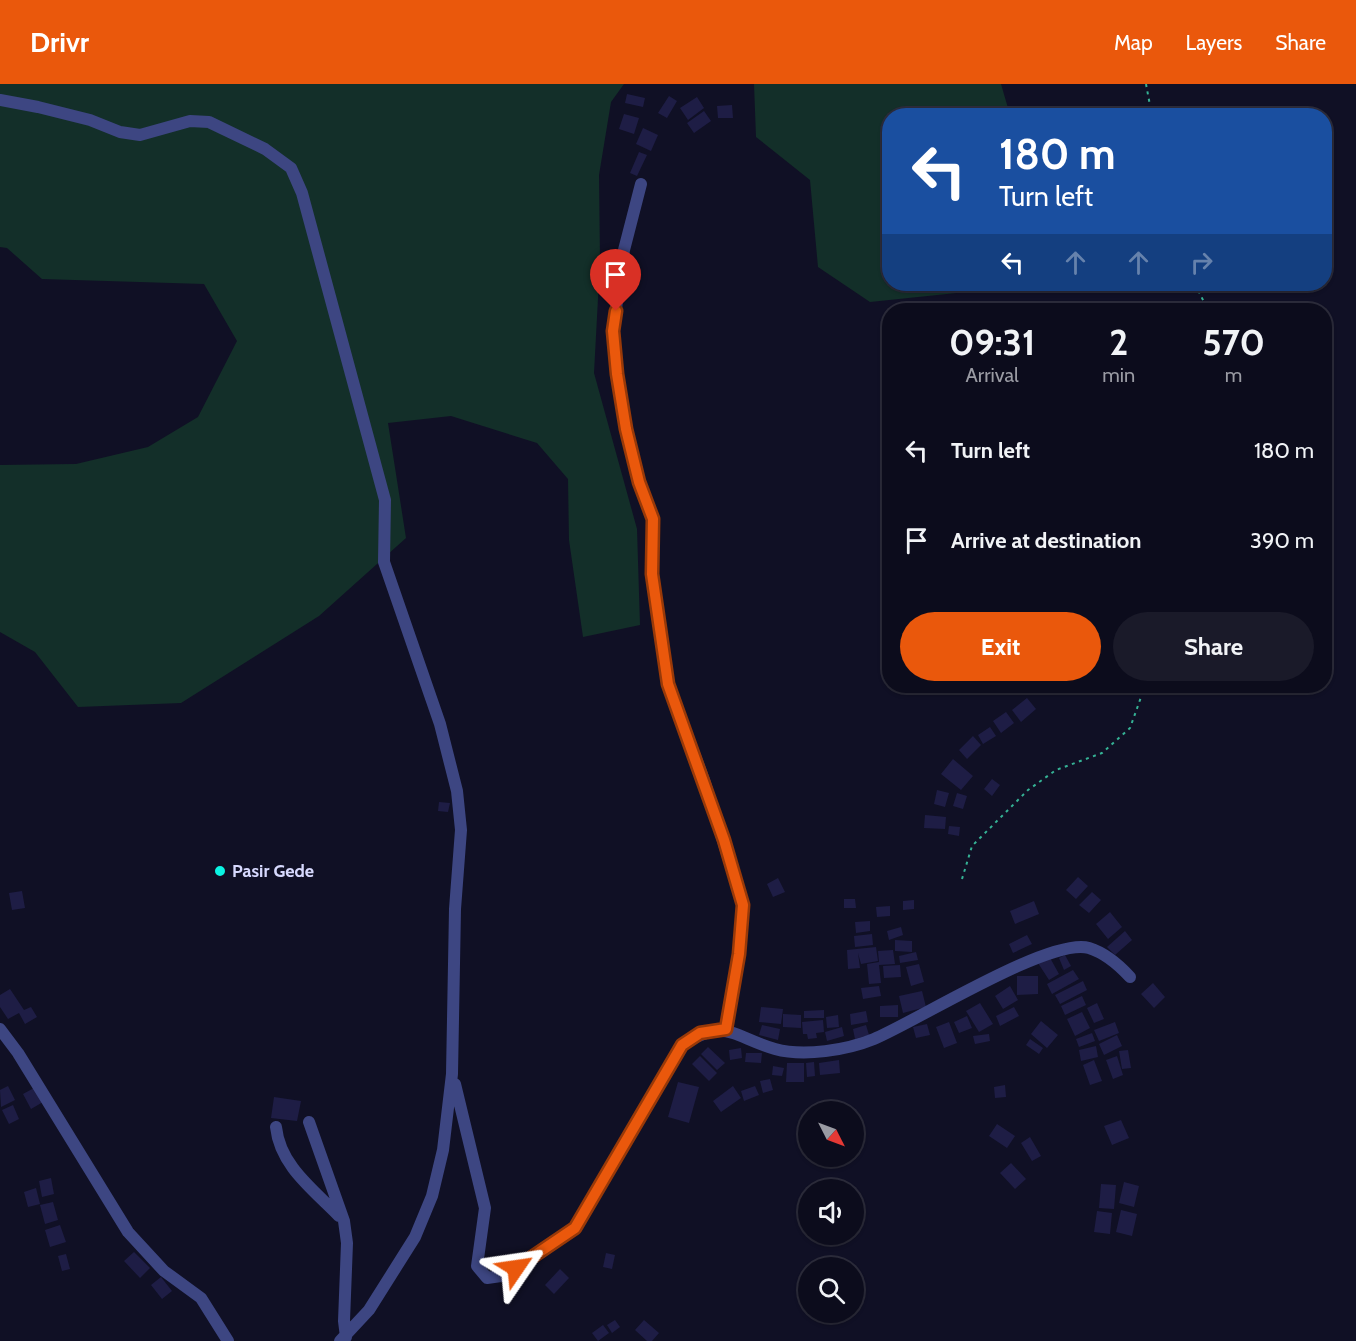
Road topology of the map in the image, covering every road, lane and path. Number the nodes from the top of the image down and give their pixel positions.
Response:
1 (1146, 84) edge
2 (0, 100) edge
3 (1150, 108) edge
4 (641, 184) dead end
5 (1142, 693) edge
6 (962, 879) dead end
7 (1130, 977) dead end
8 (0, 1029) edge
9 (726, 1029) junction
10 (452, 1074) junction
11 (309, 1122) dead end
12 (276, 1127) dead end
13 (344, 1221) junction
14 (343, 1339) edge
15 (228, 1341) edge

1 - 3 path
2 - 10 street
4 - 9 street
5 - 6 path
7 - 9 street
8 - 15 street
9 - 10 street
10 - 14 street
11 - 13 street
12 - 13 street
13 - 14 street

